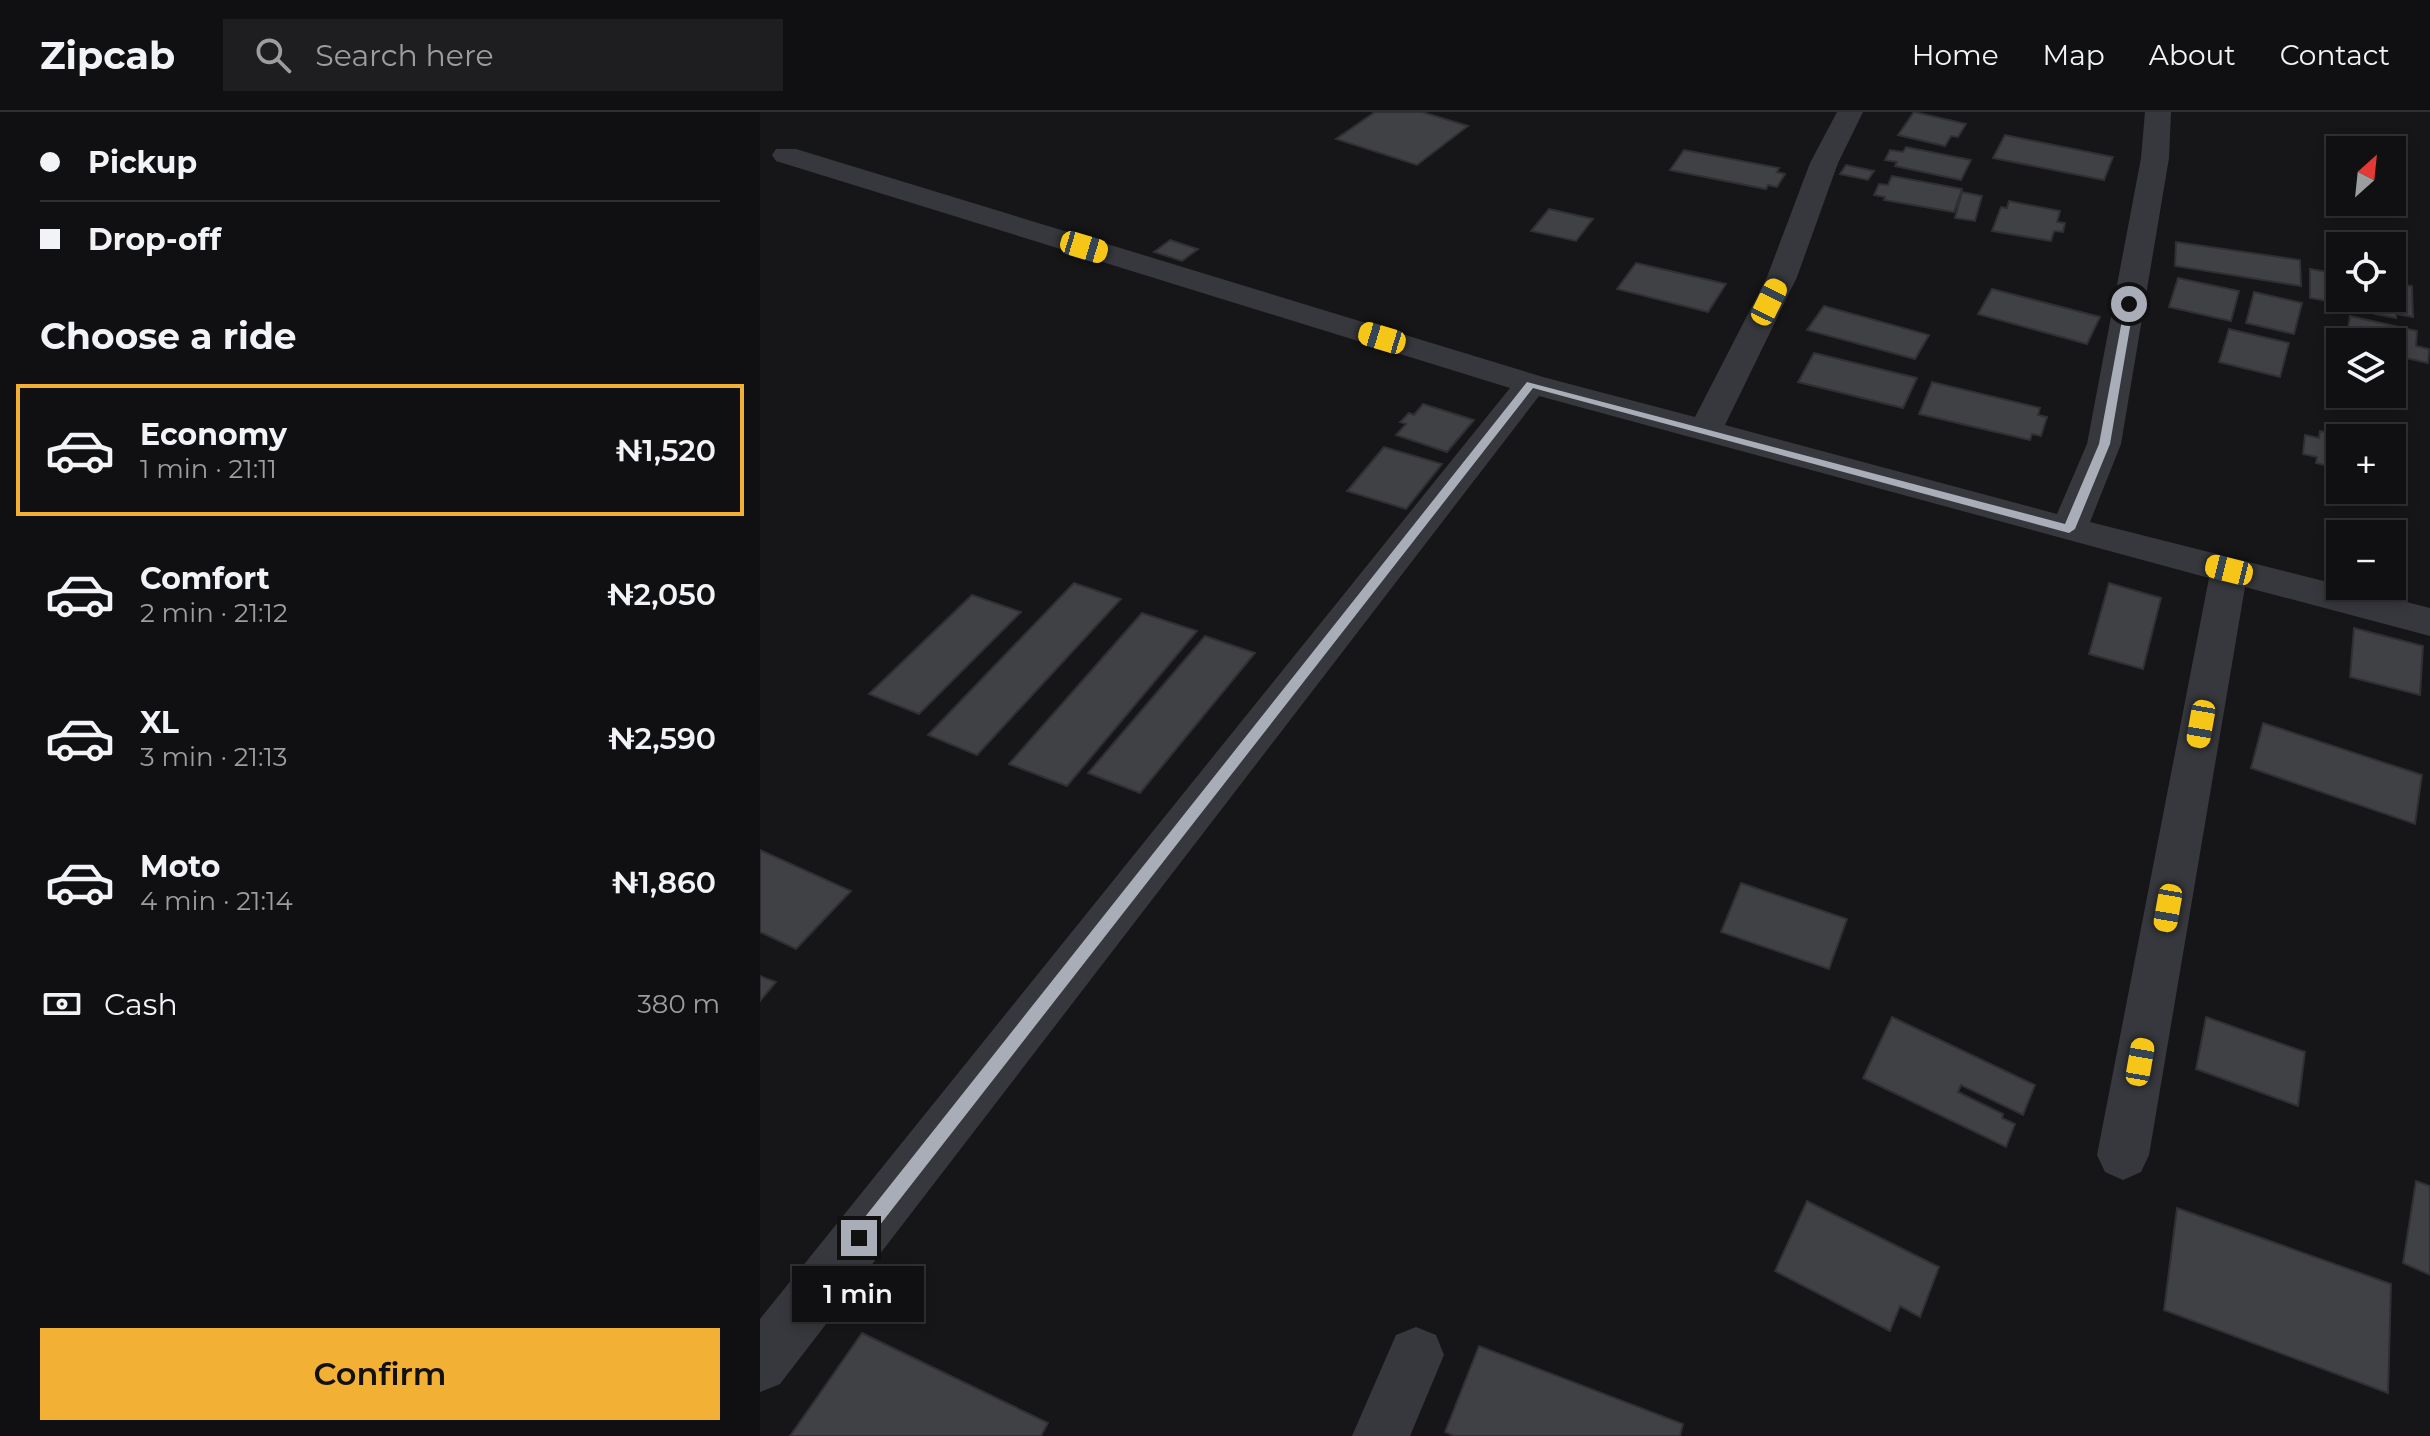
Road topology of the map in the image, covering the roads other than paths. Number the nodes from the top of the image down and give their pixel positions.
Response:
1 (1850, 112) edge
2 (2158, 112) edge
3 (786, 155) dead end
4 (1531, 384) junction
5 (1706, 429) junction
6 (2069, 529) junction
7 (2229, 570) junction
8 (2430, 622) edge
9 (2123, 1155) dead end
10 (1416, 1355) dead end
11 (760, 1364) edge
12 (1381, 1436) edge

1 - 5 street
2 - 6 street
3 - 4 street
4 - 5 street
4 - 11 street
5 - 6 street
6 - 7 street
7 - 8 street
7 - 9 street
10 - 12 street

